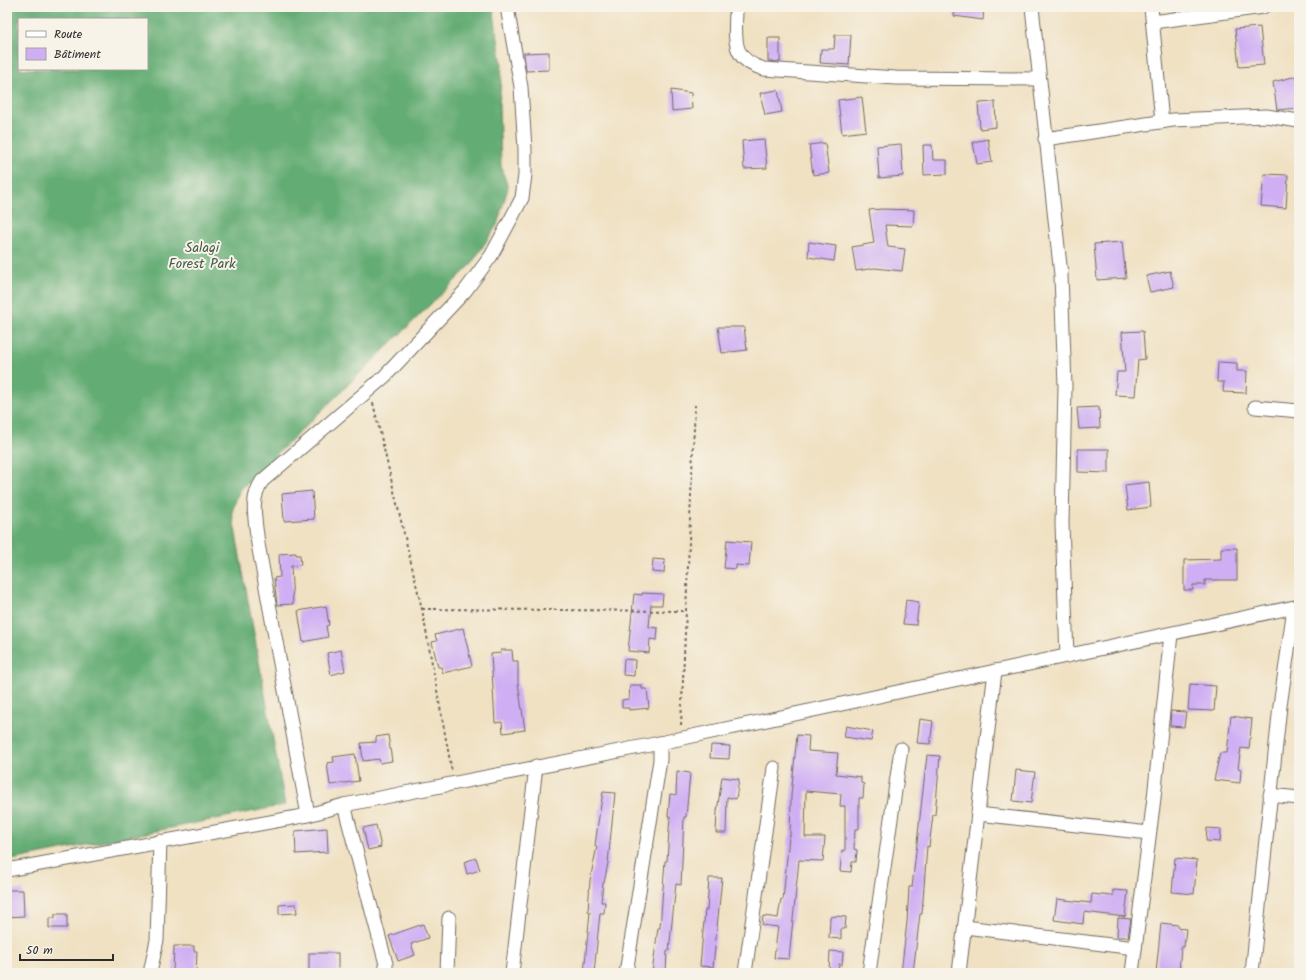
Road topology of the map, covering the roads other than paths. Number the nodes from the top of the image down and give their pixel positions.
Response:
1 (507, 7) edge
2 (736, 7) edge
3 (1032, 7) edge
4 (1151, 7) edge
5 (1263, 7) edge
6 (1249, 8) edge
7 (1152, 22) junction
8 (1039, 79) junction
9 (1299, 121) edge
10 (1162, 122) junction
11 (1045, 139) junction
12 (1256, 407) dead end
13 (1299, 411) edge
14 (1296, 607) edge
15 (1171, 634) junction
16 (1067, 656) junction
17 (995, 671) junction
18 (660, 743) junction
19 (901, 749) dead end
20 (536, 766) junction
21 (774, 768) dead end
22 (1270, 795) junction
23 (1299, 798) edge
24 (344, 805) junction
25 (978, 814) junction
26 (308, 815) junction
27 (1150, 833) junction
28 (160, 842) junction
29 (7, 870) edge
30 (449, 918) dead end
31 (965, 927) junction
32 (1135, 948) junction
33 (150, 973) edge
34 (386, 973) edge
35 (447, 973) edge
36 (512, 973) edge
37 (626, 973) edge
38 (745, 973) edge
39 (869, 973) edge
40 (959, 973) edge
41 (1132, 973) edge
42 (1252, 973) edge

1 - 26 street
2 - 8 street
3 - 8 street
4 - 7 street
5 - 6 street
6 - 7 street
7 - 10 street
8 - 11 street
9 - 10 street
10 - 11 street
11 - 16 street
12 - 13 street
14 - 15 street
14 - 22 street
15 - 16 street
15 - 27 street
16 - 17 street
17 - 18 street
17 - 25 street
18 - 20 street
18 - 37 street
19 - 39 street
20 - 24 street
20 - 36 street
21 - 38 street
22 - 23 street
22 - 42 street
24 - 26 street
24 - 34 street
25 - 27 street
25 - 31 street
26 - 28 street
27 - 32 street
28 - 29 street
28 - 33 street
30 - 35 street
31 - 32 street
31 - 40 street
32 - 41 street

